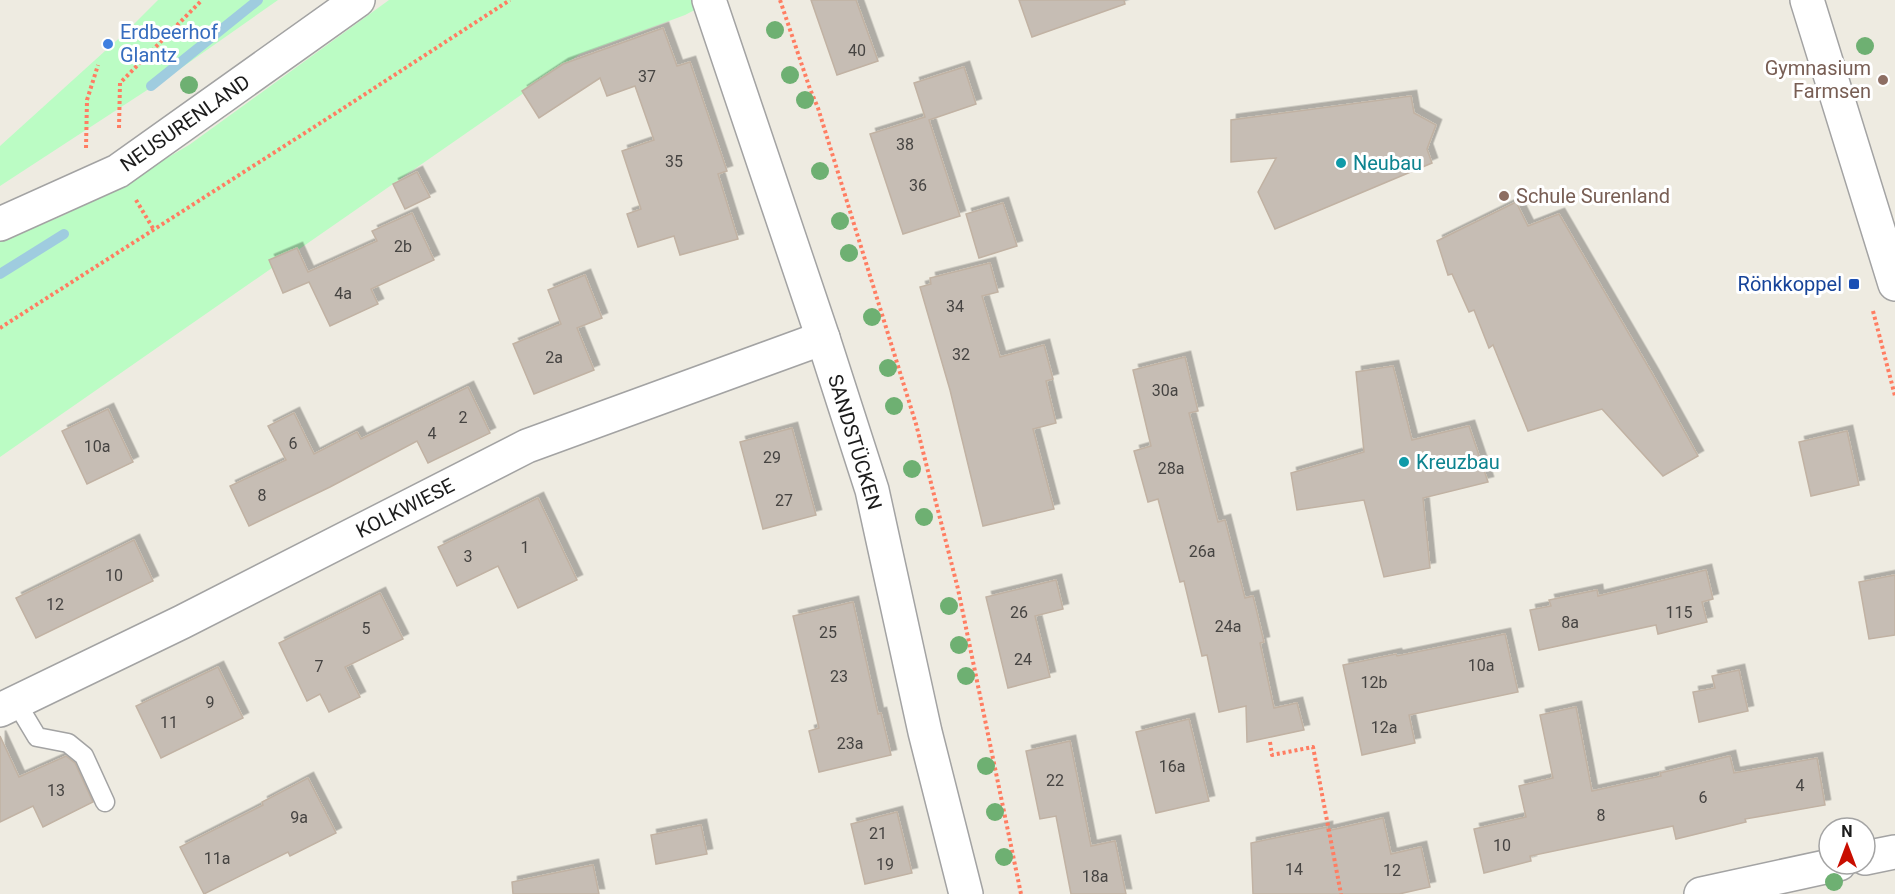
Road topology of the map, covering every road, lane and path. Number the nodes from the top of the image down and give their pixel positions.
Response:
1 (358, 0) edge
2 (510, 0) edge
3 (709, 0) edge
4 (780, 0) edge
5 (1807, 0) edge
6 (98, 65) dead end
7 (86, 185) junction
8 (0, 224) edge
9 (1895, 284) edge
10 (0, 328) edge
11 (823, 338) junction
12 (8, 706) edge
13 (1270, 742) dead end
14 (105, 802) dead end
15 (1895, 852) edge
16 (1877, 856) edge
17 (1817, 869) edge
18 (966, 894) edge
19 (1021, 894) edge
20 (1341, 894) edge
21 (1701, 894) edge

1 - 7 street, NEUSURENLAND
2 - 10 path
3 - 11 street, SANDSTÜCKEN
4 - 19 path
5 - 9 street
6 - 7 path
7 - 8 street, NEUSURENLAND
11 - 12 street, KOLKWIESE
11 - 18 street, SANDSTÜCKEN
12 - 14 lane
13 - 20 path
15 - 16 street
17 - 21 street

